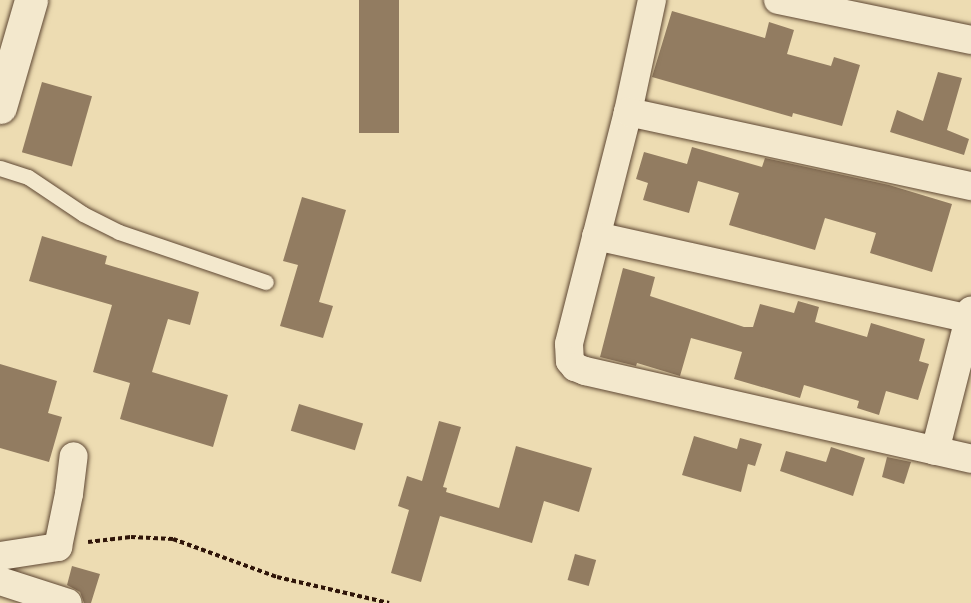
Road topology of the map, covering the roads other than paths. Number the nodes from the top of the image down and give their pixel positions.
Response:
1 (31, 0) edge
2 (652, 0) edge
3 (778, 0) edge
4 (971, 40) edge
5 (0, 107) edge
6 (628, 112) junction
7 (0, 168) edge
8 (971, 186) edge
9 (596, 236) junction
10 (266, 282) dead end
11 (970, 316) edge
12 (934, 451) junction
13 (74, 456) dead end
14 (971, 459) edge
15 (0, 556) edge
16 (0, 581) edge
17 (68, 603) edge

1 - 5 main road
2 - 6 street
3 - 4 street
6 - 8 street
6 - 9 street
7 - 10 lane
9 - 11 street
9 - 12 street
11 - 12 street
12 - 14 street
13 - 15 street
16 - 17 street

